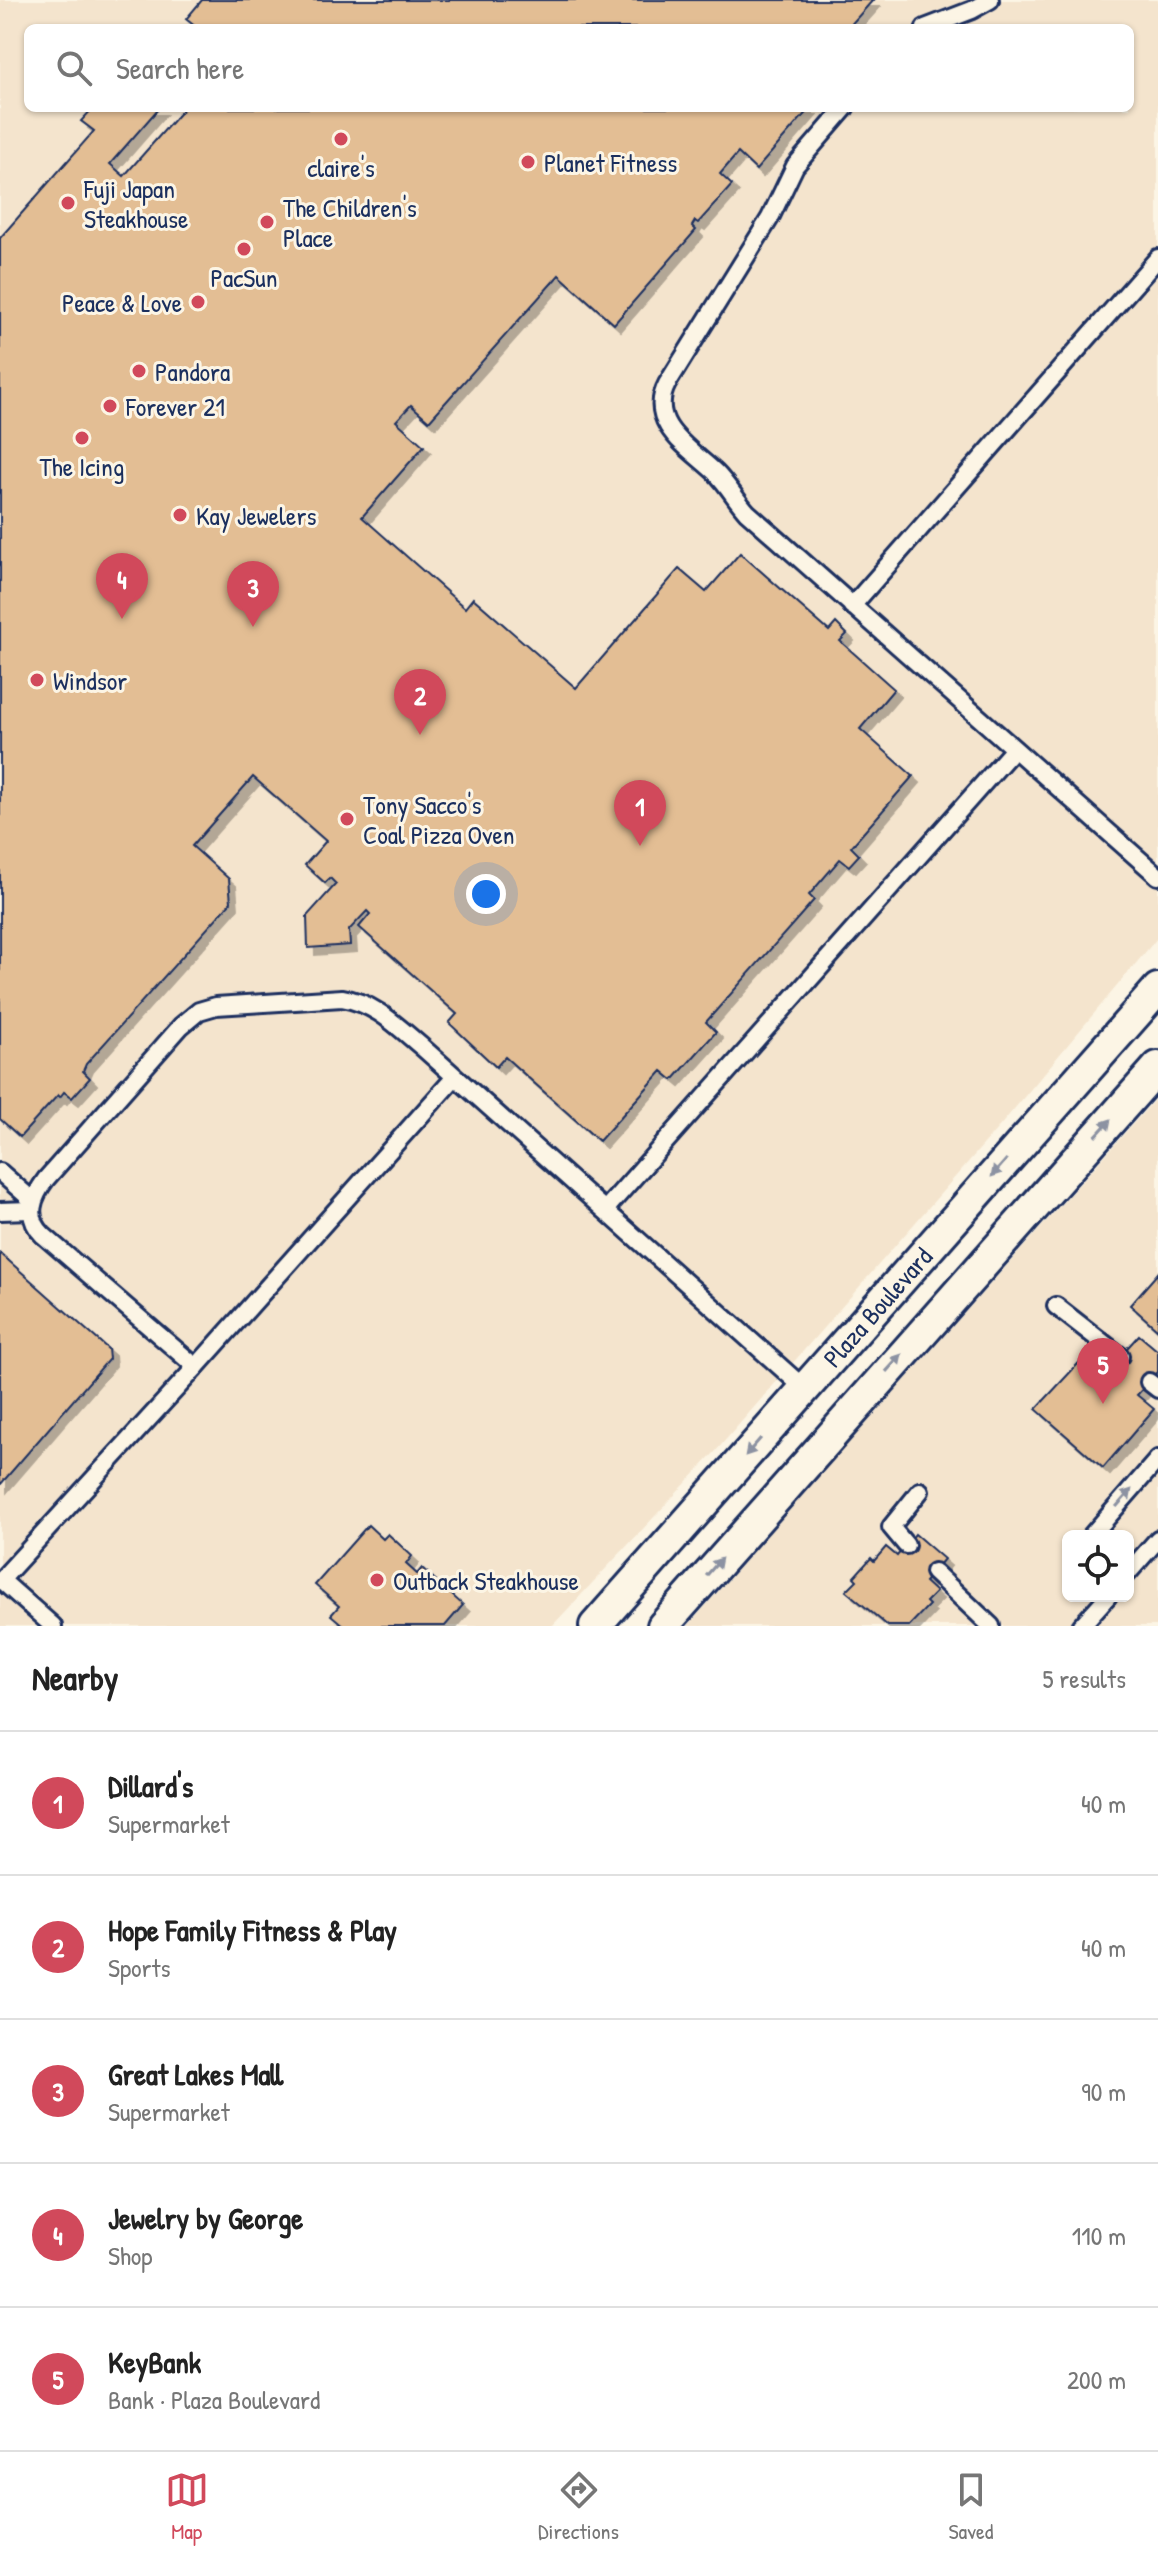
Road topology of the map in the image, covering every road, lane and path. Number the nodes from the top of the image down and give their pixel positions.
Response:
1 (990, 0) edge
2 (935, 24) edge
3 (842, 112) edge
4 (1158, 258) edge
5 (852, 606) junction
6 (1014, 749) junction
7 (1158, 876) edge
8 (1158, 989) edge
9 (1158, 1067) edge
10 (455, 1077) junction
11 (0, 1172) edge
12 (32, 1205) junction
13 (605, 1210) junction
14 (0, 1211) edge
15 (1056, 1306) dead end
16 (1120, 1356) dead end
17 (196, 1367) junction
18 (805, 1389) junction
19 (1158, 1459) edge
20 (920, 1491) dead end
21 (1096, 1530) edge
22 (1158, 1539) edge
23 (906, 1545) dead end
24 (1134, 1566) edge
25 (934, 1572) dead end
26 (1, 1580) edge
27 (1103, 1602) edge
28 (53, 1626) edge
29 (595, 1626) edge
30 (663, 1626) edge
31 (991, 1626) edge
32 (1081, 1626) edge

1 - 2 lane
3 - 5 lane
4 - 5 lane
5 - 6 lane
6 - 7 lane
6 - 13 lane
8 -> 18 street, Plaza Boulevard
30 -> 9 street, Plaza Boulevard
10 - 12 lane
10 - 13 lane
10 - 17 lane
11 - 12 lane
12 - 14 lane
12 - 17 lane
13 - 18 lane
15 - 16 lane
17 - 26 lane
18 -> 29 street, Plaza Boulevard
21 -> 19 lane
20 - 23 lane
22 - 24 lane
25 - 31 lane
26 - 28 lane
27 - 32 lane

